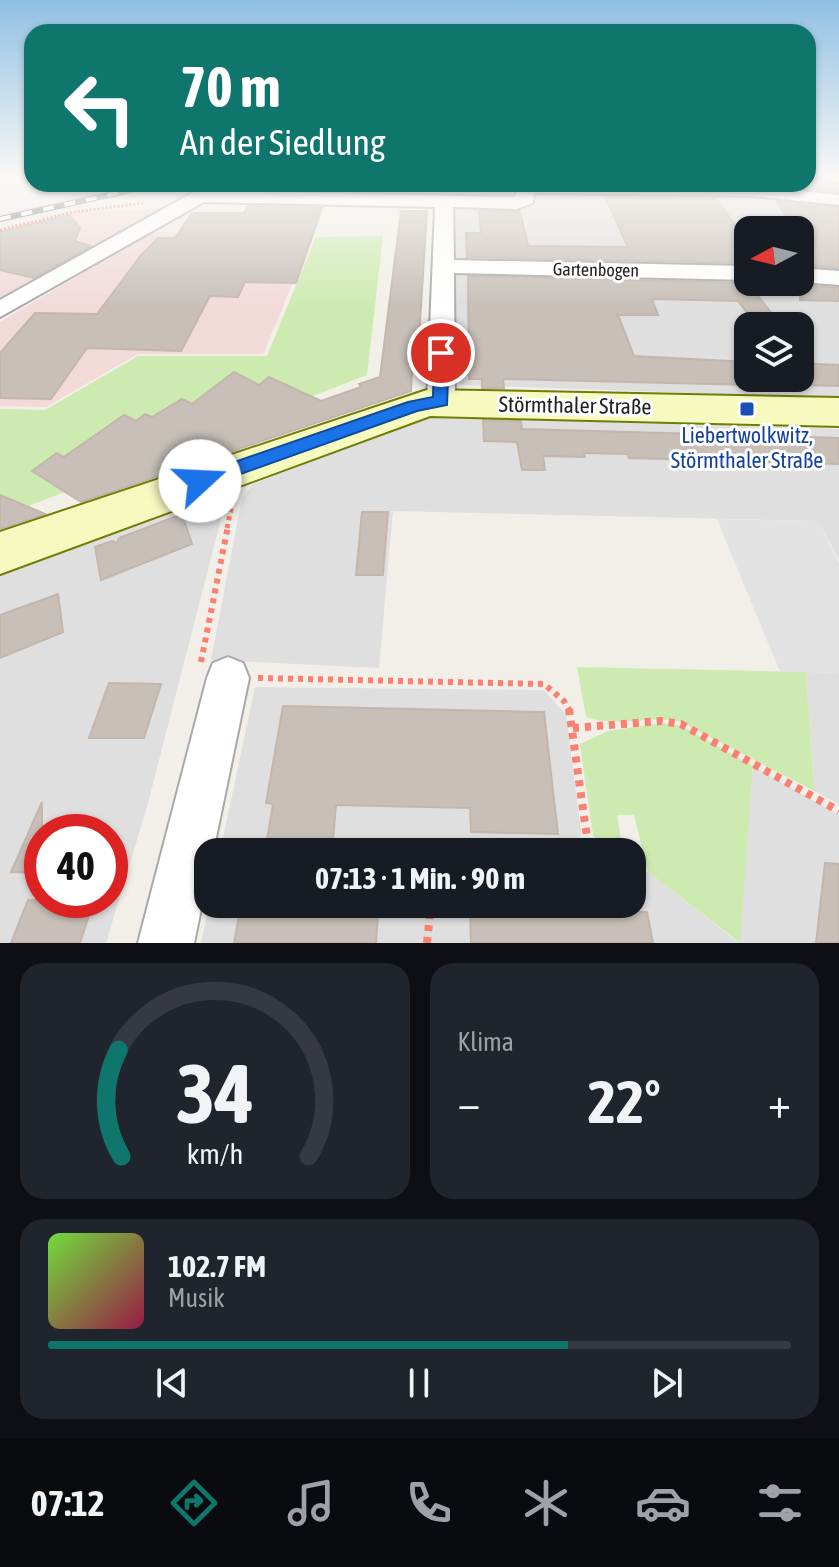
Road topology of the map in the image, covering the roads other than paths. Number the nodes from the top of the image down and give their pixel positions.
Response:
1 (157, 220) edge
2 (444, 220) edge
3 (445, 266) junction
4 (734, 273) edge
5 (814, 276) edge
6 (839, 278) edge
7 (0, 310) edge
8 (441, 401) junction
9 (839, 412) edge
10 (0, 553) edge
11 (228, 678) road end
12 (166, 943) edge

1 - 7 street
2 - 3 street
3 - 4 street, Gartenbogen
3 - 8 street
5 - 6 street
8 - 9 street, Störmthaler Straße
8 - 10 street, Störmthaler Straße
11 - 12 street

